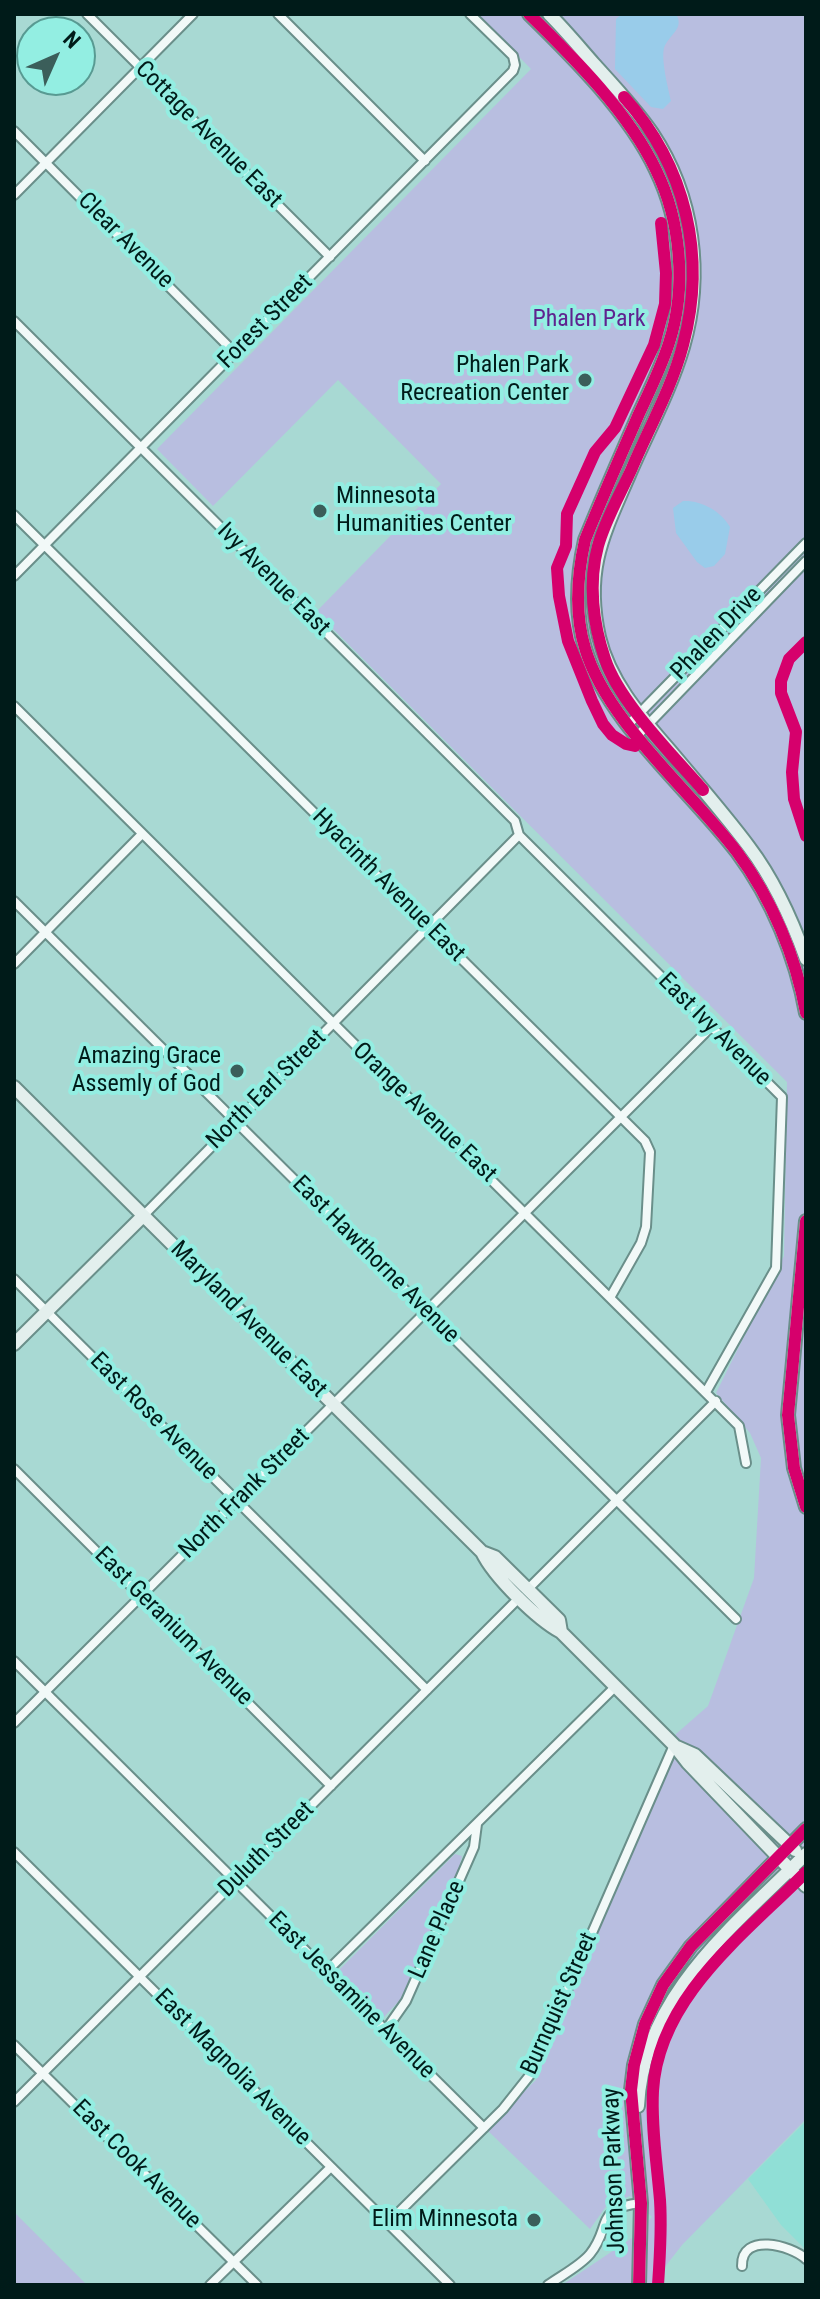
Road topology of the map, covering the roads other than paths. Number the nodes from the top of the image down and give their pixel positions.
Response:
1 (87, 14) edge
2 (193, 14) edge
3 (278, 14) edge
4 (470, 14) edge
5 (529, 14) edge
6 (549, 14) edge
7 (140, 67) junction
8 (14, 131) edge
9 (425, 161) junction
10 (46, 163) junction
11 (14, 195) edge
12 (330, 257) junction
13 (14, 321) edge
14 (235, 353) junction
15 (140, 449) junction
16 (14, 515) edge
17 (806, 543) edge
18 (45, 545) junction
19 (806, 561) edge
20 (14, 576) edge
21 (14, 706) edge
22 (639, 714) junction
23 (629, 724) junction
24 (648, 725) junction
25 (638, 735) junction
26 (142, 834) junction
27 (519, 835) junction
28 (527, 843) joint
29 (14, 901) edge
30 (429, 926) junction
31 (45, 932) junction
32 (806, 959) edge
33 (14, 964) edge
34 (806, 1013) edge
35 (333, 1024) junction
36 (711, 1027) junction
37 (14, 1087) edge
38 (621, 1117) junction
39 (236, 1122) junction
40 (527, 1212) junction
41 (143, 1216) junction
42 (806, 1221) edge
43 (14, 1279) edge
44 (611, 1296) junction
45 (46, 1311) junction
46 (428, 1311) junction
47 (14, 1344) edge
48 (706, 1392) junction
49 (716, 1401) junction
50 (334, 1405) junction
51 (746, 1463) dead end
52 (14, 1469) edge
53 (618, 1500) junction
54 (238, 1501) junction
55 (806, 1507) edge
56 (524, 1593) junction
57 (142, 1596) junction
58 (736, 1619) dead end
59 (14, 1661) edge
60 (616, 1686) junction
61 (427, 1690) junction
62 (45, 1692) junction
63 (14, 1723) edge
64 (674, 1745) junction
65 (331, 1786) junction
66 (477, 1823) junction
67 (806, 1829) edge
68 (790, 1845) junction
69 (14, 1852) edge
70 (805, 1857) edge
71 (777, 1858) junction
72 (790, 1870) junction
73 (235, 1881) junction
74 (806, 1886) edge
75 (326, 1972) junction
76 (140, 1977) junction
77 (385, 2031) junction
78 (14, 2045) edge
79 (43, 2073) junction
80 (14, 2102) edge
81 (484, 2128) junction
82 (637, 2146) junction
83 (331, 2167) junction
84 (641, 2203) junction
85 (388, 2223) junction
86 (806, 2259) edge
87 (234, 2262) junction
88 (742, 2266) dead end
89 (210, 2285) edge
90 (257, 2285) edge
91 (450, 2285) edge
92 (548, 2285) edge
93 (639, 2285) edge

1 - 7 street, Cottage Avenue East
2 - 7 street
3 - 9 street
4 - 9 street, Forest Street
5 - 23 street
6 - 22 street
7 - 10 street
7 - 12 street, Cottage Avenue East
8 - 10 street, Clear Avenue
9 - 12 street, Forest Street
10 - 11 street
10 - 14 street, Clear Avenue
12 - 14 street, Forest Street
13 - 15 street, Ivy Avenue East
14 - 15 street, Forest Street
15 - 18 street, Forest Street
15 - 27 street, Ivy Avenue East
16 - 18 street, Hyacinth Avenue East
17 - 22 street, Phalen Drive
18 - 20 street, Forest Street
18 - 30 street, Hyacinth Avenue East
19 - 24 street, Phalen Drive
21 - 26 street, Orange Avenue East
22 - 23 street, Phalen Drive
22 - 24 street
23 - 25 street
24 - 25 street, Phalen Drive
24 - 32 street
25 - 34 street
26 - 31 street
26 - 35 street, Orange Avenue East
27 - 28 street, Ivy Avenue East
27 - 30 street, North Earl Street
28 - 36 street, East Ivy Avenue
29 - 31 street, East Hawthorne Avenue
30 - 35 street, North Earl Street
30 - 38 street, Hyacinth Avenue East
31 - 33 street
31 - 39 street, East Hawthorne Avenue
35 - 39 street, North Earl Street
35 - 40 street, Orange Avenue East
36 - 38 street, North Frank Street
36 - 48 street, East Ivy Avenue
37 - 41 street, Maryland Avenue East
38 - 40 street, North Frank Street
38 - 44 street, Hyacinth Avenue East
39 - 41 street, North Earl Street
39 - 46 street, East Hawthorne Avenue
40 - 44 street, Orange Avenue East
40 - 46 street, North Frank Street
41 - 45 street, North Earl Street
41 - 50 street, Maryland Avenue East
42 - 55 street
43 - 45 street, East Rose Avenue
44 - 48 street, Orange Avenue East
45 - 47 street, North Earl Street
45 - 54 street, East Rose Avenue
46 - 50 street, North Frank Street
46 - 53 street, East Hawthorne Avenue
48 - 49 street, Orange Avenue East
49 - 51 street, Orange Avenue East
49 - 53 street, Duluth Street
50 - 54 street, North Frank Street
50 - 56 street, Maryland Avenue East
52 - 57 street, East Geranium Avenue
53 - 56 street, Duluth Street
53 - 58 street, East Hawthorne Avenue
54 - 57 street, North Frank Street
54 - 61 street, East Rose Avenue
56 - 60 street, Maryland Avenue East
56 - 61 street, Duluth Street
57 - 62 street, North Frank Street
57 - 65 street, East Geranium Avenue
59 - 62 street, East Jessamine Avenue
60 - 64 street, Maryland Avenue East
60 - 66 street, Lane Place
61 - 65 street, Duluth Street
62 - 63 street, North Frank Street
62 - 73 street, East Jessamine Avenue
64 - 68 street, Maryland Avenue East
64 - 71 street, Maryland Avenue East
64 - 81 street, Burnquist Street
65 - 73 street, Duluth Street
66 - 75 street, Lane Place
66 - 77 street, Lane Place
67 - 68 street, Johnson Parkway
68 - 70 street, Maryland Avenue East
68 - 71 street, Johnson Parkway
69 - 76 street, East Magnolia Avenue
70 - 72 street, Johnson Parkway
71 - 72 street, Maryland Avenue East
71 - 82 street, Johnson Parkway
72 - 74 street, Maryland Avenue East
72 - 82 street, Johnson Parkway
73 - 75 street, East Jessamine Avenue
73 - 76 street, Duluth Street
75 - 77 street, East Jessamine Avenue
76 - 79 street, Duluth Street
76 - 83 street, East Magnolia Avenue
77 - 81 street, East Jessamine Avenue
78 - 79 street, East Cook Avenue
79 - 80 street, Duluth Street
79 - 87 street, East Cook Avenue
81 - 85 street, Burnquist Street
82 - 84 street, Johnson Parkway
83 - 85 street, East Magnolia Avenue
83 - 87 street
84 - 92 street
84 - 93 street, Johnson Parkway
85 - 91 street, East Magnolia Avenue
86 - 88 street
87 - 89 street
87 - 90 street, East Cook Avenue

